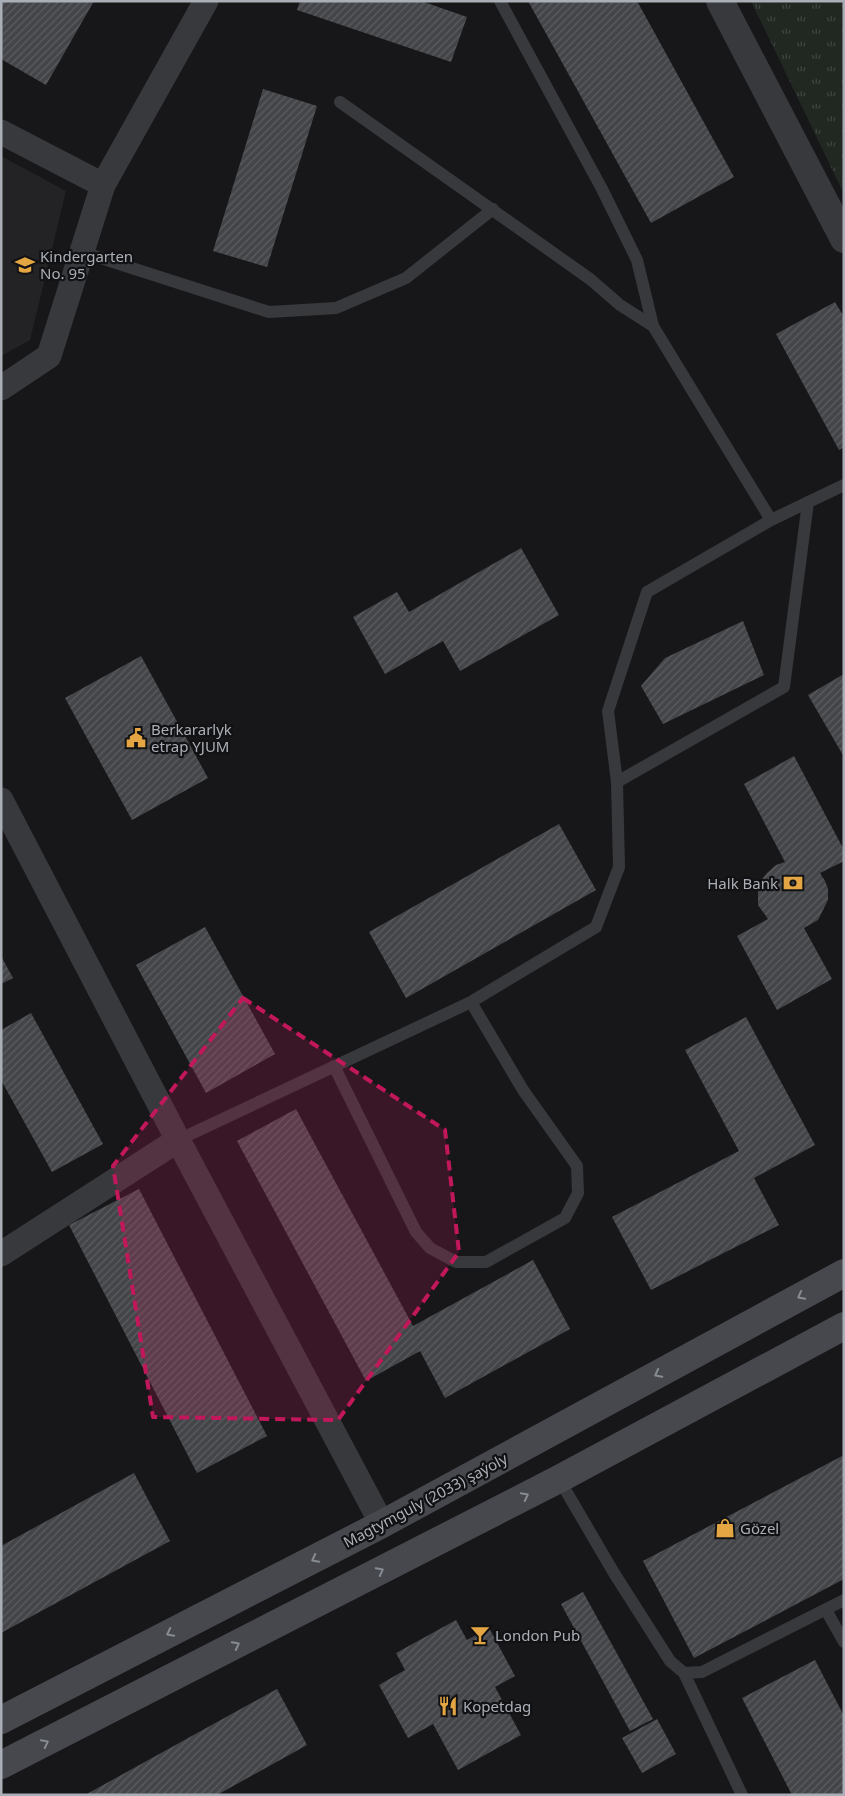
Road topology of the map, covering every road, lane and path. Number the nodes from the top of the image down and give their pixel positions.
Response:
1 (206, 1) edge
2 (500, 1) edge
3 (720, 1) edge
4 (340, 102) dead end
5 (1, 132) edge
6 (103, 185) junction
7 (493, 209) junction
8 (844, 239) edge
9 (82, 252) junction
10 (653, 326) junction
11 (1, 388) edge
12 (844, 485) edge
13 (808, 502) junction
14 (772, 520) junction
15 (617, 782) junction
16 (1, 800) edge
17 (9, 835) edge
18 (472, 1002) junction
19 (334, 1066) junction
20 (178, 1140) junction
21 (1, 1254) edge
22 (844, 1273) edge
23 (844, 1326) edge
24 (559, 1479) junction
25 (382, 1524) junction
26 (844, 1600) edge
27 (826, 1610) junction
28 (844, 1642) edge
29 (684, 1673) junction
30 (1, 1720) edge
31 (1, 1765) edge
32 (742, 1795) edge

1 - 6 street
2 - 10 lane
3 - 8 street
4 - 7 lane
5 - 6 street
6 - 9 street
7 - 9 lane
7 - 10 lane
9 - 11 street
10 - 14 lane
12 - 13 lane
13 - 14 lane
13 - 15 lane
14 - 15 lane
15 - 18 lane
16 - 17 street
17 - 20 street
18 - 19 lane
18 - 19 lane
19 - 20 lane
20 - 21 street
20 - 25 street
22 -> 25 main road, Magtymguly (2033) şaýoly
23 - 24 main road
24 - 29 lane
31 -> 24 main road
25 -> 30 main road, Magtymguly (2033) şaýoly
26 - 27 lane
27 - 28 lane
27 - 29 lane
29 - 32 lane

